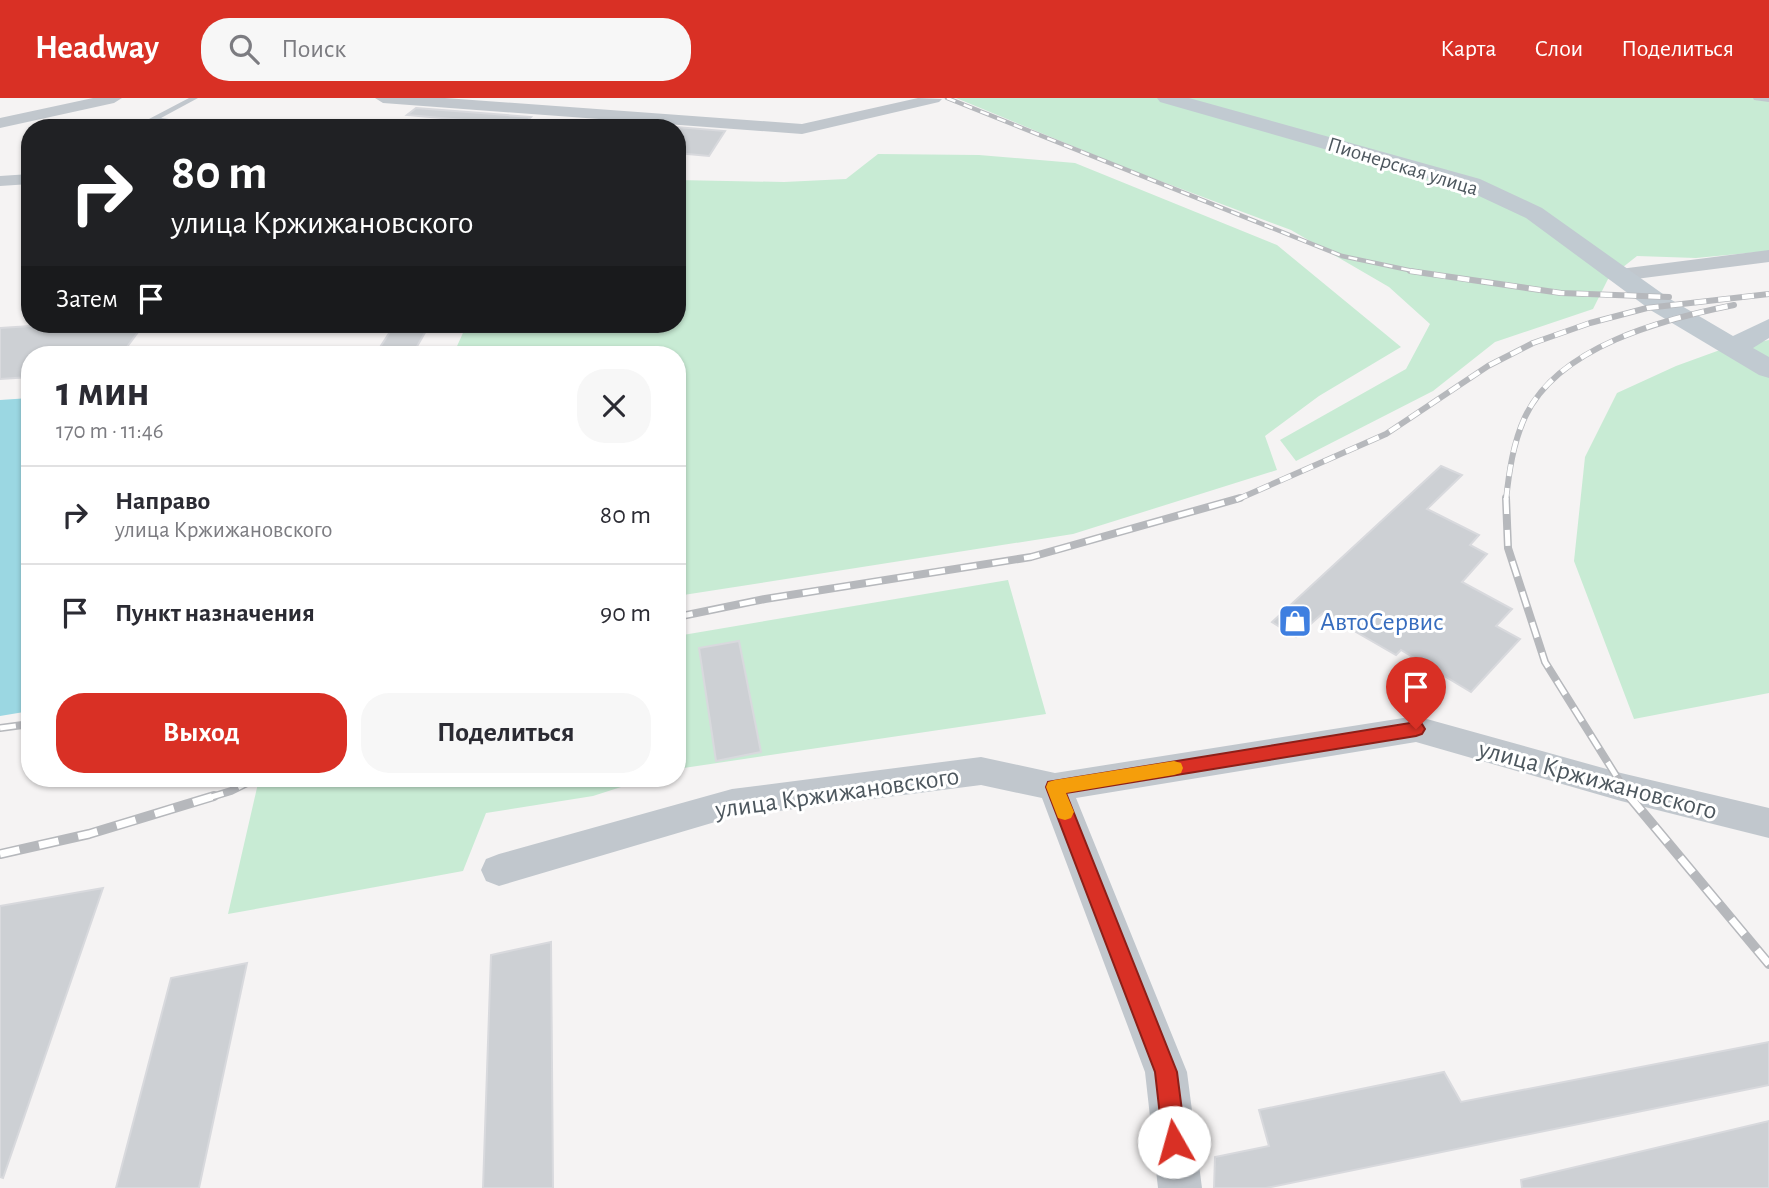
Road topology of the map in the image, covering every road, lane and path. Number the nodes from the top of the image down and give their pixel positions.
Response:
1 (114, 98) edge
2 (194, 98) edge
3 (383, 98) edge
4 (870, 98) edge
5 (1167, 98) edge
6 (1757, 98) edge
7 (934, 99) edge
8 (1769, 100) edge
9 (66, 103) edge
10 (537, 103) edge
11 (885, 105) edge
12 (153, 119) edge
13 (619, 119) edge
14 (0, 123) edge
15 (686, 125) edge
16 (21, 180) edge
17 (0, 181) edge
18 (1769, 256) edge
19 (1620, 275) junction
20 (1769, 327) edge
21 (1732, 348) junction
22 (1769, 369) edge
23 (1055, 787) junction
24 (1769, 823) edge
25 (499, 870) dead end
26 (1180, 1188) edge

1 - 9 street
2 - 12 lane
3 - 10 street
4 - 11 street
5 - 19 street, Пионерская улица
6 - 8 lane
7 - 11 street
9 - 14 street
10 - 13 street
11 - 15 street
16 - 17 street
18 - 19 street
19 - 21 street, Пионерская улица
20 - 21 street
21 - 22 street, Пионерская улица
23 - 24 street, улица Кржижановского
23 - 25 street, улица Кржижановского
23 - 26 street

